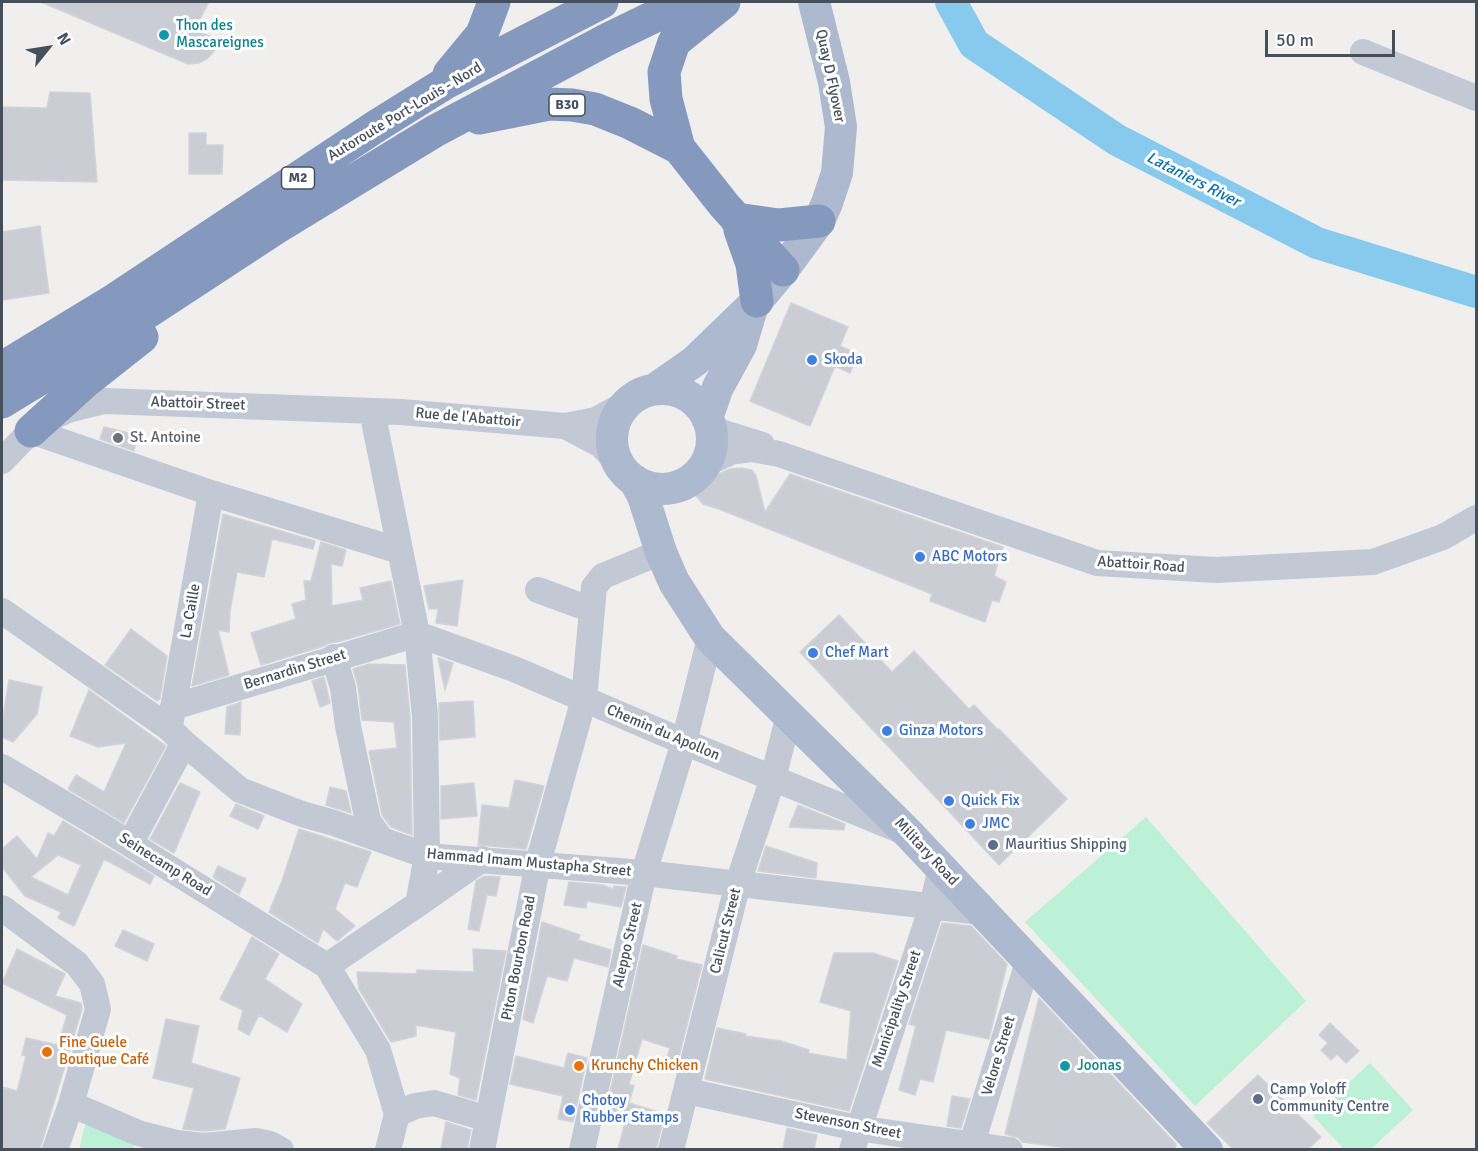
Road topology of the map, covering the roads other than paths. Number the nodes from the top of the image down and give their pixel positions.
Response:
1 (494, 2) edge
2 (602, 2) edge
3 (688, 2) edge
4 (724, 2) edge
5 (817, 15) edge
6 (1363, 52) dead end
7 (439, 88) junction
8 (1476, 98) edge
9 (448, 123) junction
10 (680, 148) junction
11 (736, 219) junction
12 (819, 221) junction
13 (276, 228) junction
14 (783, 270) junction
15 (755, 303) junction
16 (2, 368) edge
17 (655, 389) junction
18 (2, 402) edge
19 (627, 403) junction
20 (372, 411) junction
21 (709, 424) junction
22 (565, 426) junction
23 (31, 431) junction
24 (778, 454) junction
25 (2, 461) edge
26 (705, 464) junction
27 (628, 473) junction
28 (679, 486) junction
29 (212, 493) junction
30 (1476, 518) edge
31 (660, 549) junction
32 (400, 551) junction
33 (538, 590) dead end
34 (592, 610) junction
35 (2, 611) edge
36 (417, 634) junction
37 (710, 638) junction
38 (334, 657) junction
39 (584, 699) junction
40 (789, 715) junction
41 (175, 726) junction
42 (684, 742) junction
43 (2, 767) edge
44 (773, 778) junction
45 (908, 833) junction
46 (381, 839) junction
47 (130, 844) junction
48 (427, 856) junction
49 (482, 859) junction
50 (538, 863) junction
51 (941, 868) junction
52 (644, 873) junction
53 (738, 883) junction
54 (418, 904) junction
55 (932, 906) junction
56 (2, 908) edge
57 (981, 912) junction
58 (1028, 962) junction
59 (327, 966) junction
60 (687, 1091) junction
61 (71, 1104) junction
62 (397, 1114) junction
63 (488, 1119) junction
64 (855, 1139) edge
65 (137, 1141) edge
66 (1193, 1143) edge
67 (238, 1146) edge
68 (971, 1147) edge
69 (55, 1149) edge
70 (281, 1149) edge
71 (388, 1149) edge
72 (482, 1149) edge
73 (582, 1149) edge
74 (671, 1149) edge
75 (1010, 1149) edge

1 - 7 highway
2 - 7 highway, Autoroute Port-Louis - Nord / M2
3 - 9 highway, M2
4 - 10 highway
5 - 12 main road, Quay D Flyover
6 - 8 street
7 - 16 highway, Autoroute Port-Louis - Nord / M2
9 - 10 highway, B30
9 - 13 highway, Autoroute Port-Louis - Nord / M2
10 - 11 highway
11 - 12 highway
11 - 14 highway
11 - 15 highway
12 - 14 main road, Quay D Flyover
13 - 18 highway, Autoroute Port-Louis - Nord / M2
13 - 23 highway
14 - 15 main road, Quay D Flyover
15 - 17 main road, Quay D Flyover
15 - 21 main road
17 - 19 main road
17 - 21 main road
19 - 22 street, Rue de l'Abattoir
19 - 27 main road
20 - 22 street, Rue de l'Abattoir
20 - 23 street, Abattoir Street
20 - 32 street
21 - 24 street, Abattoir Road
21 - 26 main road
22 - 27 street, Rue de l'Abattoir
23 - 25 street, Abattoir Street
23 - 29 street
24 - 26 street, Abattoir Road
24 - 30 street, Abattoir Road
26 - 28 main road
27 - 28 main road
27 - 31 main road, Military Road
28 - 31 main road
29 - 32 street
29 - 41 street, La Caille
31 - 34 street, Piton Bourbon Road
31 - 37 main road, Military Road
32 - 36 street
33 - 34 street
34 - 39 street, Piton Bourbon Road
35 - 41 street, Hammad Imam Mustapha Street
36 - 38 street, Bernardin Street
36 - 39 street, Chemin du Apollon
36 - 48 street
37 - 40 main road, Military Road
37 - 42 street, Aleppo Street
38 - 41 street, Bernardin Street
38 - 46 street
39 - 42 street, Chemin du Apollon
39 - 50 street, Piton Bourbon Road
40 - 44 street, Calicut Street
40 - 45 main road, Military Road
41 - 46 street, Hammad Imam Mustapha Street
41 - 47 street, La Caille
42 - 44 street, Chemin du Apollon
42 - 52 street, Aleppo Street
43 - 47 street, Seinecamp Road
44 - 45 street, Chemin du Apollon
44 - 53 street, Calicut Street
45 - 51 main road, Military Road
46 - 48 street, Hammad Imam Mustapha Street
47 - 59 street, Seinecamp Road
48 - 49 street, Hammad Imam Mustapha Street
48 - 54 street
49 - 50 street, Hammad Imam Mustapha Street
49 - 54 street
50 - 52 street, Hammad Imam Mustapha Street
50 - 63 street, Piton Bourbon Road
51 - 55 street, Municipality Street
51 - 57 main road, Military Road
52 - 53 street, Hammad Imam Mustapha Street
52 - 73 street, Aleppo Street
53 - 55 street, Hammad Imam Mustapha Street
53 - 60 street, Calicut Street
54 - 59 street
55 - 57 street, Hammad Imam Mustapha Street
55 - 64 street, Municipality Street
56 - 61 street
57 - 58 main road, Military Road
58 - 66 main road, Military Road
58 - 68 street, Velore Street
59 - 62 street
60 - 64 street, Stevenson Street
60 - 74 street, Calicut Street
61 - 65 street
61 - 69 street
62 - 63 street
62 - 71 street
63 - 72 street, Piton Bourbon Road
64 - 68 street, Stevenson Street
65 - 67 street
67 - 70 street
68 - 75 street, Stevenson Street

